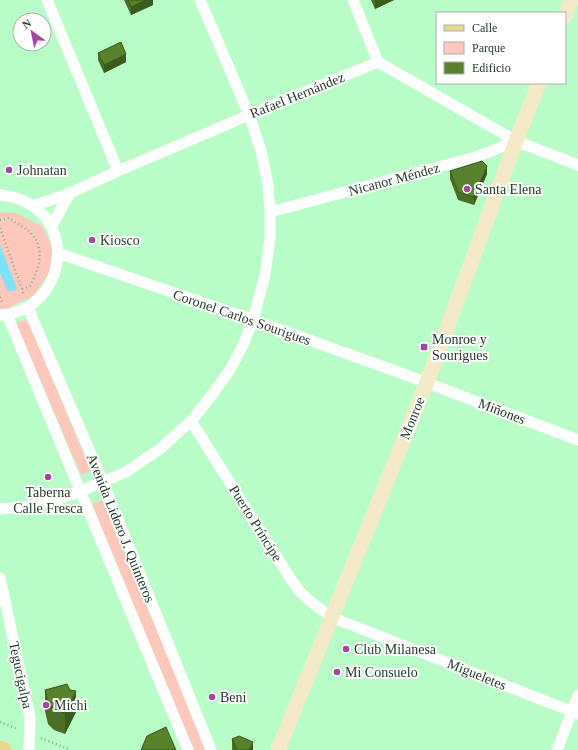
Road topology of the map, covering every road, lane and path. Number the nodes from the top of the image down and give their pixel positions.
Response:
1 (47, 0) edge
2 (200, 0) edge
3 (353, 0) edge
4 (572, 0) edge
5 (566, 14) edge
6 (378, 62) junction
7 (539, 84) edge
8 (249, 115) junction
9 (516, 141) junction
10 (578, 165) edge
11 (118, 171) junction
12 (70, 193) junction
13 (0, 195) edge
14 (33, 206) junction
15 (270, 212) junction
16 (0, 220) edge
17 (51, 227) junction
18 (0, 228) edge
19 (58, 253) junction
20 (22, 289) junction
21 (28, 308) junction
22 (4, 315) edge
23 (253, 320) junction
24 (427, 382) junction
25 (191, 421) junction
26 (578, 440) edge
27 (103, 482) junction
28 (81, 492) junction
29 (0, 509) edge
30 (0, 578) edge
31 (331, 617) junction
32 (578, 695) edge
33 (575, 713) edge
34 (0, 749) edge
35 (3, 750) edge
36 (29, 750) edge
37 (188, 750) edge
38 (211, 750) edge
39 (278, 750) edge
40 (556, 750) edge

1 - 11 street
2 - 8 street
3 - 6 street
4 - 5 main road
6 - 8 street, Rafael Hernández
6 - 9 street
7 - 9 main road, Monroe
8 - 11 street, Rafael Hernández
8 - 15 street
9 - 10 street
9 - 15 street, Nicanor Méndez
9 - 24 main road, Monroe
11 - 12 street, Rafael Hernández
12 - 14 street, Rafael Hernández
12 - 17 street
13 - 14 street
14 - 17 street
15 - 23 street
16 - 20 path
17 - 19 street
18 - 20 path
19 - 21 street
19 - 23 street, Coronel Carlos Sourigues
20 - 21 path
21 - 22 street
21 - 27 street, Avenida Lidoro J. Quinteros
22 - 28 street, Avenida Lidoro J. Quinteros
23 - 24 street, Coronel Carlos Sourigues
23 - 25 street
24 - 26 street, Miñones
24 - 31 main road, Monroe
25 - 27 street
25 - 31 street, Puerto Príncipe
27 - 28 street
27 - 38 street, Avenida Lidoro J. Quinteros
28 - 29 street
28 - 37 street, Avenida Lidoro J. Quinteros
30 - 36 street, Tegucigalpa
31 - 33 street, Migueletes
31 - 39 main road, Monroe
32 - 33 street
33 - 40 street
34 - 35 main road

